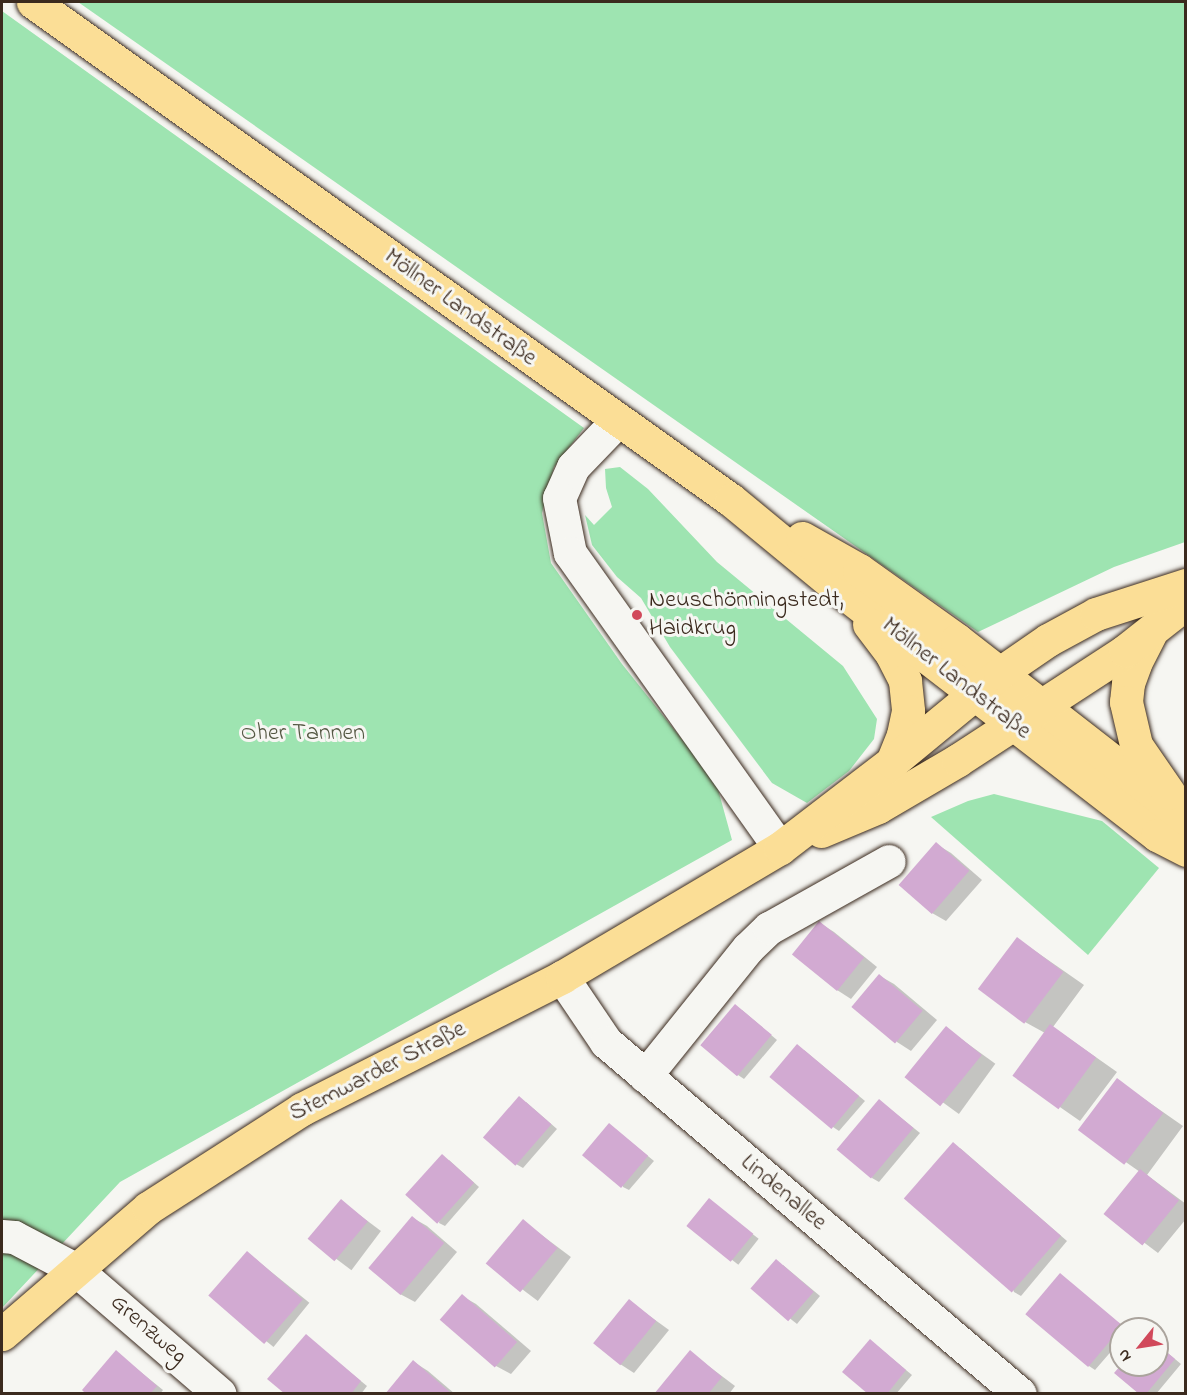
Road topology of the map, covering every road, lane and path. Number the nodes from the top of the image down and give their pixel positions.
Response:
1 (33, 2) edge
2 (618, 420) junction
3 (732, 500) junction
4 (1185, 585) edge
5 (844, 592) junction
6 (1185, 603) edge
7 (1150, 634) junction
8 (988, 683) junction
9 (1027, 715) junction
10 (892, 762) junction
11 (1185, 817) edge
12 (780, 848) junction
13 (1185, 850) edge
14 (889, 861) dead end
15 (562, 977) junction
16 (645, 1076) junction
17 (2, 1236) edge
18 (75, 1269) junction
19 (2, 1334) edge
20 (220, 1394) edge
21 (1020, 1394) edge

1 - 2 main road, Möllner Landstraße
2 - 3 main road, Möllner Landstraße
2 - 12 street
3 - 5 main road, Möllner Landstraße
3 - 8 main road, Möllner Landstraße
4 - 8 main road, Stemwarder Straße
5 - 8 main road, Möllner Landstraße
5 - 10 main road
6 - 7 main road, Stemwarder Straße
7 - 9 main road, Stemwarder Straße
7 - 11 main road
8 - 9 main road, Möllner Landstraße
8 - 10 main road, Stemwarder Straße
9 - 11 main road, Möllner Landstraße
9 - 12 main road, Stemwarder Straße
9 - 13 main road, Möllner Landstraße
10 - 12 main road, Stemwarder Straße
12 - 15 main road, Stemwarder Straße
14 - 16 street
15 - 16 street, Lindenallee
15 - 18 main road, Stemwarder Straße
16 - 21 street, Lindenallee
17 - 18 street, Grenzweg
18 - 19 main road, Stemwarder Straße
18 - 20 street, Grenzweg

